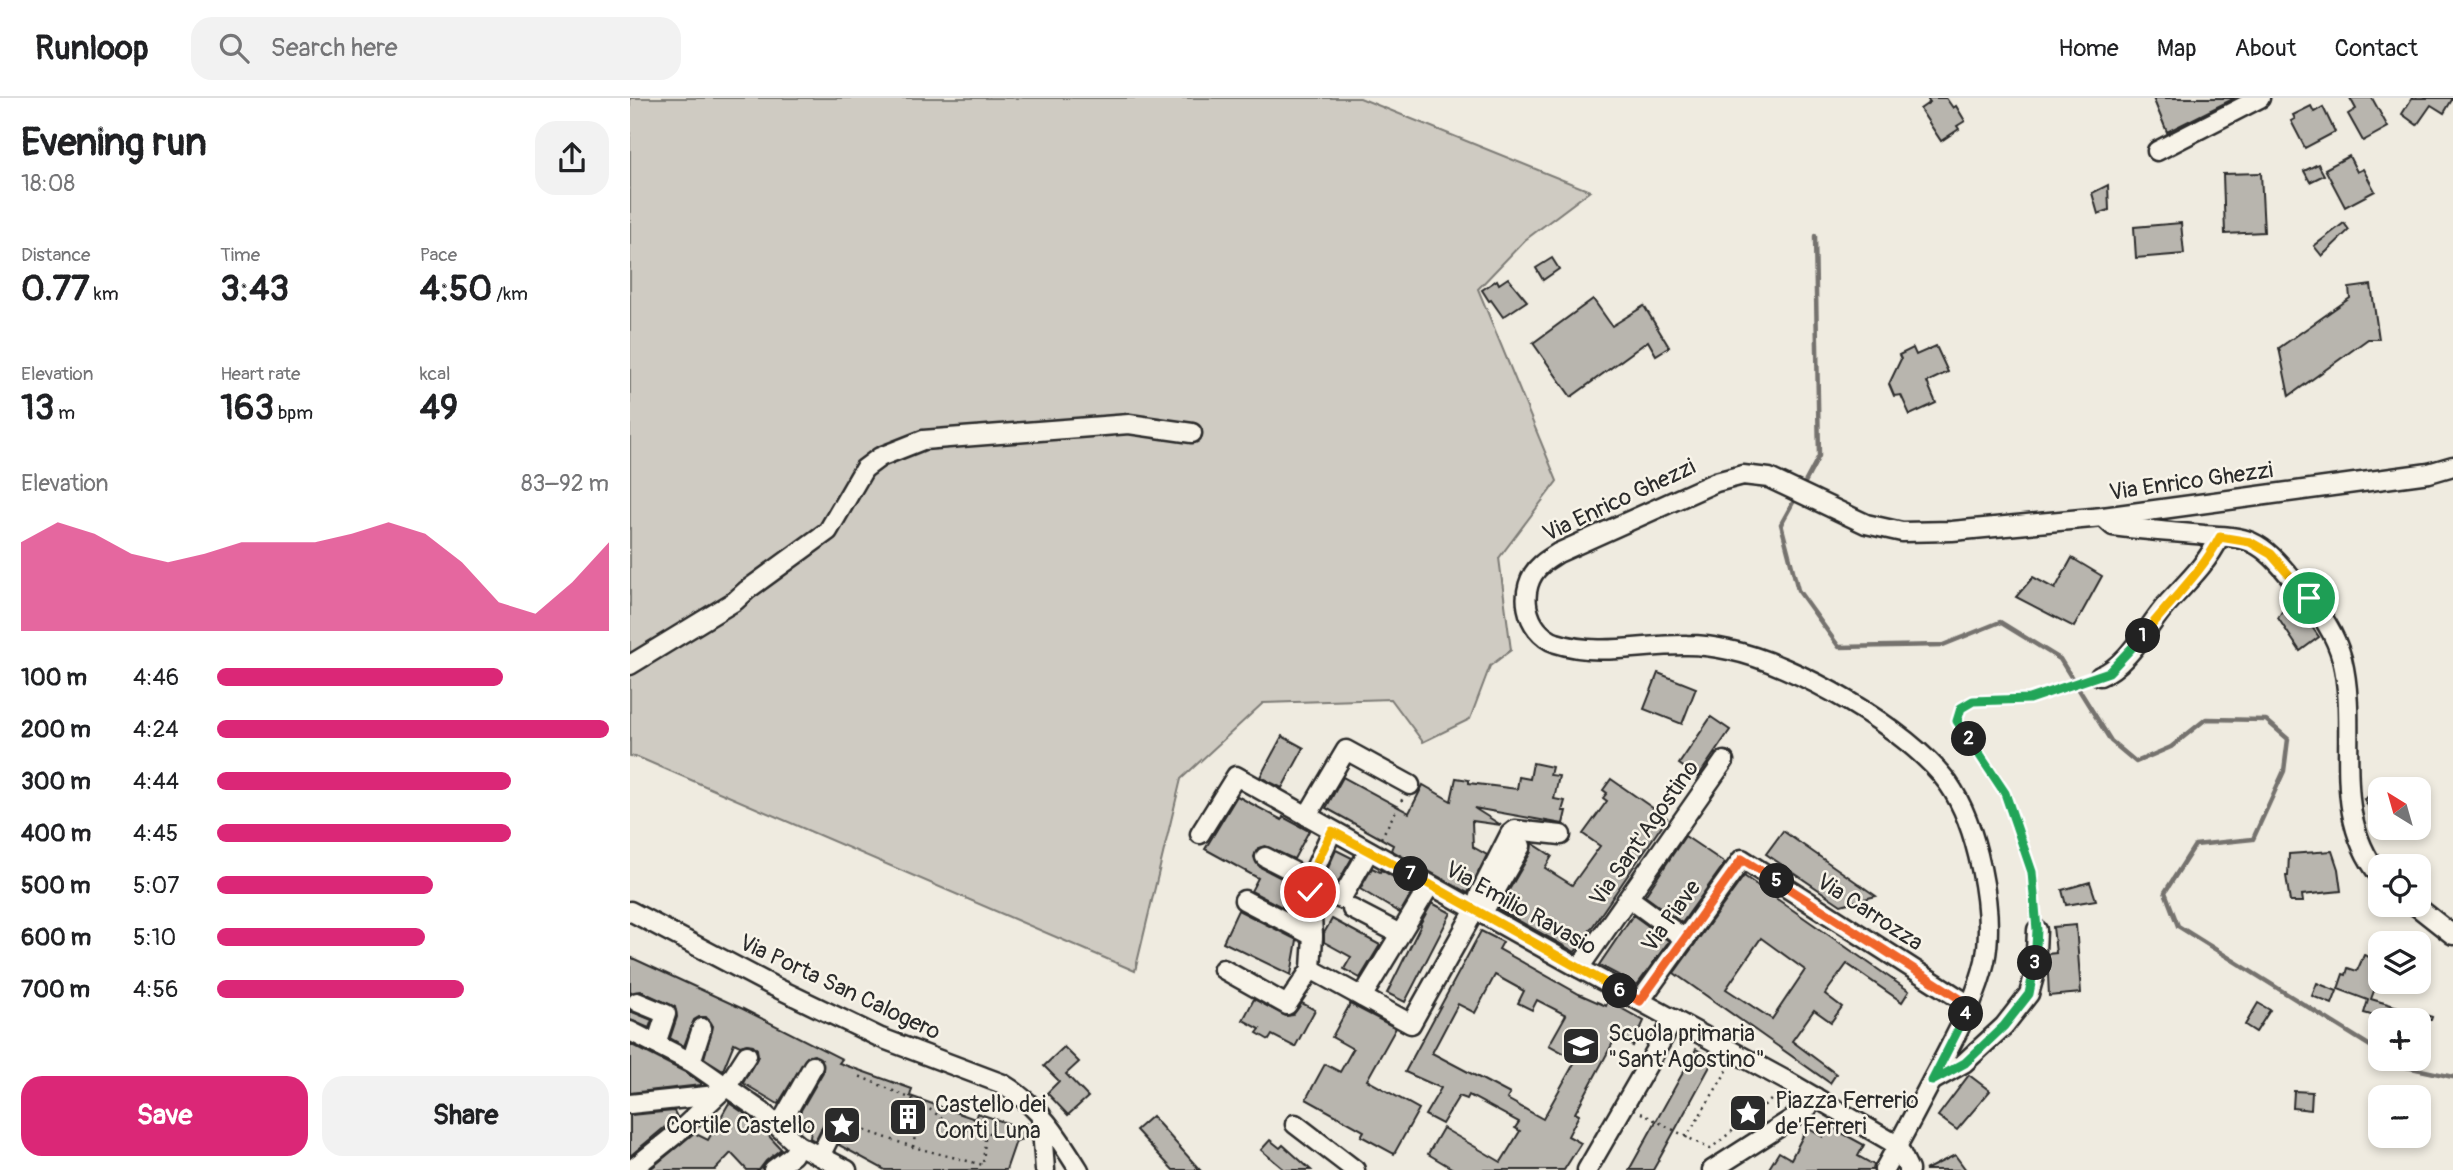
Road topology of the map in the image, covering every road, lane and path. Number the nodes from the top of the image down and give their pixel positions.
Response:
1 (2260, 98) edge
2 (2157, 151) dead end
3 (1192, 433) dead end
4 (2453, 466) edge
5 (2103, 517) junction
6 (2220, 537) junction
7 (630, 665) edge
8 (2100, 676) joint
9 (1724, 761) dead end
10 (1410, 785) joint
11 (1307, 816) junction
12 (1332, 831) junction
13 (1384, 832) dead end
14 (1200, 834) dead end
15 (1562, 835) dead end
16 (1521, 846) dead end
17 (1369, 851) junction
18 (1265, 857) dead end
19 (2368, 858) edge
20 (1742, 859) joint
21 (1315, 884) junction
22 (1430, 885) junction
23 (1629, 898) junction
24 (1244, 900) dead end
25 (1352, 909) dead end
26 (630, 911) edge
27 (1478, 912) junction
28 (2431, 917) edge
29 (2037, 930) joint
30 (1400, 934) junction
31 (2453, 934) edge
32 (1313, 936) junction
33 (1685, 939) junction
34 (1579, 968) junction
35 (1223, 969) dead end
36 (1311, 969) junction
37 (1362, 997) junction
38 (1640, 1001) junction
39 (637, 1002) dead end
40 (1971, 1006) junction
41 (1674, 1019) junction
42 (702, 1028) dead end
43 (630, 1031) edge
44 (656, 1044) junction
45 (1737, 1054) junction
46 (747, 1055) dead end
47 (691, 1062) junction
48 (813, 1066) dead end
49 (859, 1076) dead end
50 (1787, 1081) junction
51 (1932, 1081) junction
52 (722, 1090) junction
53 (1815, 1097) junction
54 (630, 1104) edge
55 (921, 1104) junction
56 (1626, 1104) junction
57 (1041, 1115) junction
58 (838, 1121) dead end
59 (1295, 1124) dead end
60 (779, 1126) junction
61 (858, 1128) dead end
62 (976, 1135) junction
63 (999, 1136) dead end
64 (1685, 1138) junction
65 (798, 1145) junction
66 (1897, 1145) junction
67 (913, 1147) junction
68 (820, 1156) junction
69 (983, 1165) junction
70 (1886, 1169) edge
71 (631, 1170) edge
72 (773, 1170) edge
73 (847, 1170) edge
74 (984, 1170) edge
75 (1045, 1170) edge
76 (1079, 1170) edge
77 (1355, 1170) edge
78 (1587, 1170) edge
79 (1712, 1170) edge
80 (1909, 1170) edge

1 - 2 street
3 - 7 street
4 - 5 street, Via Enrico Ghezzi
5 - 6 street
5 - 40 street, Via Enrico Ghezzi
6 - 8 street
6 - 19 street
8 - 29 path
9 - 23 street, Via Sant'Agostino
10 - 11 street
10 - 13 path
11 - 12 street, Via Emilio Ravasio
11 - 14 street, Via Emilio Ravasio
12 - 17 street, Via Emilio Ravasio
12 - 21 street
15 - 27 street
16 - 27 street
17 - 21 street
17 - 22 street, Via Emilio Ravasio
18 - 21 street
20 - 33 street, Via Piave
20 - 40 street, Via Carrozza
21 - 32 street
22 - 27 street, Via Emilio Ravasio
22 - 30 street
23 - 33 street
23 - 34 street, Via Sant'Agostino
24 - 32 street
25 - 30 street
26 - 57 street, Via Porta San Calogero
27 - 34 street, Via Emilio Ravasio
27 - 37 street
28 - 31 street
29 - 51 street
30 - 37 street
32 - 36 street
33 - 38 street, Via Piave
34 - 38 street, Via Emilio Ravasio
35 - 36 street
36 - 37 street
38 - 41 street, Via Emilio Ravasio
39 - 44 street
40 - 51 street, Via Enrico Ghezzi
41 - 45 street, Via Emilio Ravasio
41 - 56 street
42 - 47 street
43 - 44 street
44 - 47 street
45 - 50 street, Via Emilio Ravasio
45 - 64 path
46 - 52 street
47 - 52 street
48 - 60 street
49 - 55 path
50 - 53 street, Via Emilio Ravasio
50 - 64 path
51 - 66 street, Via Enrico Ghezzi
52 - 54 street
52 - 60 street
52 - 71 street
53 - 66 street, Via Emilio Ravasio
53 - 79 street
55 - 62 path
55 - 67 path
56 - 64 path
56 - 78 street
57 - 75 street
57 - 76 street, Via Porta San Calogero
58 - 68 street
59 - 77 street
60 - 65 street
61 - 67 path
62 - 63 path
62 - 69 path
65 - 68 street
65 - 72 street
66 - 70 street, Via Enrico Ghezzi
66 - 80 street
67 - 69 path
68 - 73 street
69 - 74 path

